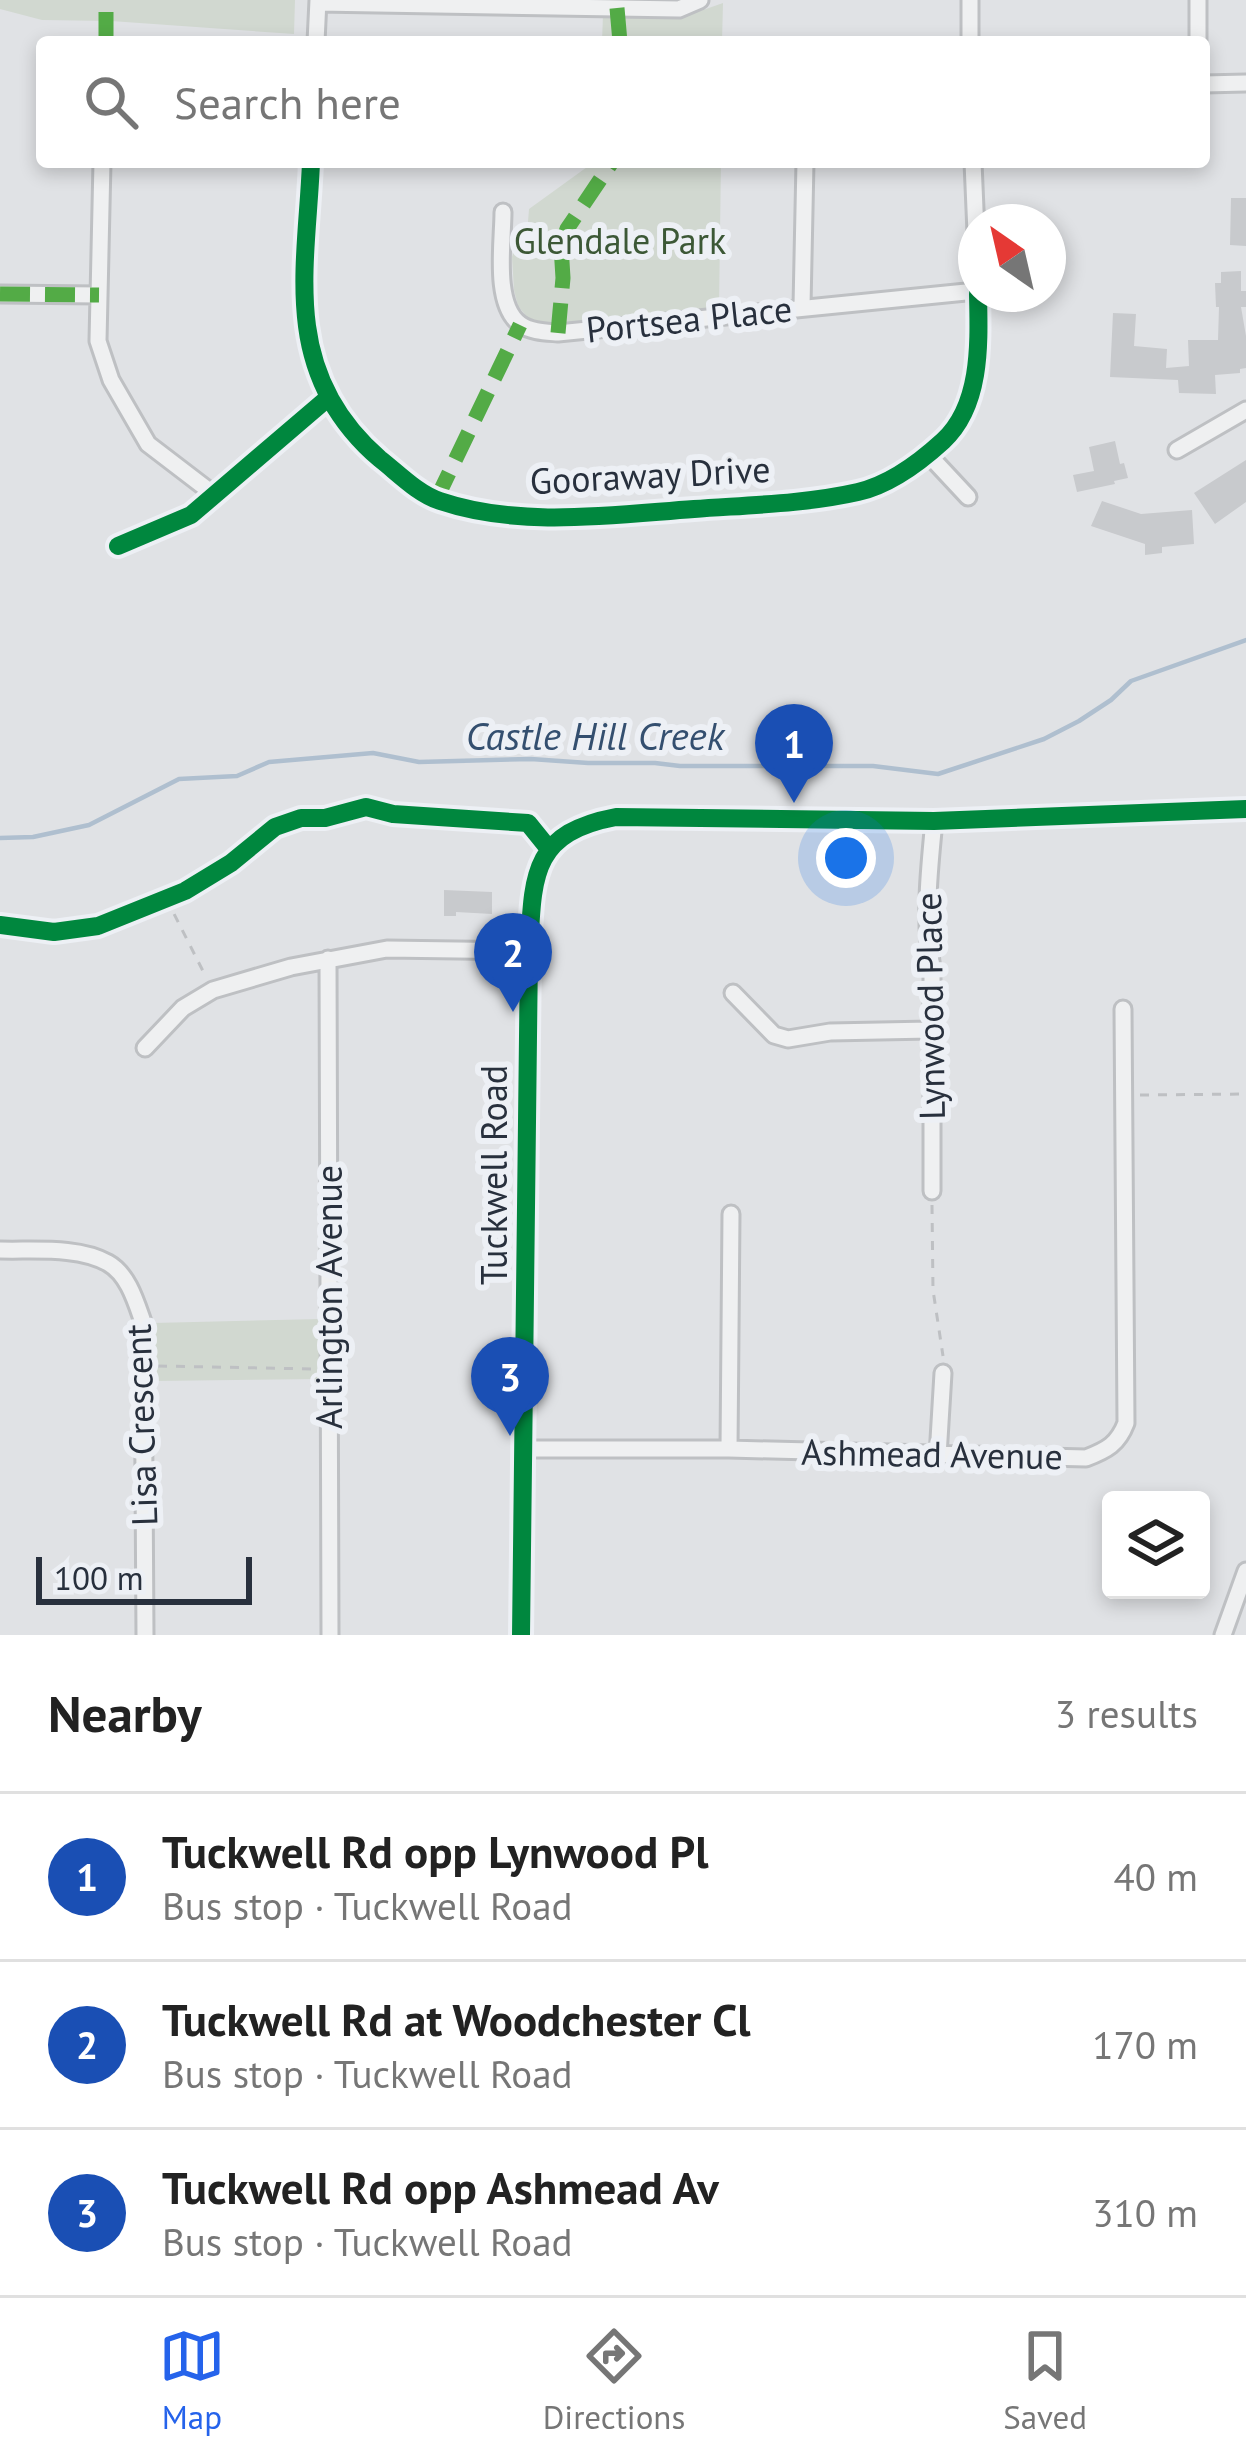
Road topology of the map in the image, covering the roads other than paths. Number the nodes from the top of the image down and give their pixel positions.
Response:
1 (700, 0) edge
2 (970, 0) edge
3 (1198, 0) edge
4 (318, 1) edge
5 (316, 36) edge
6 (970, 36) edge
7 (1198, 36) edge
8 (1246, 83) edge
9 (1210, 84) edge
10 (102, 168) edge
11 (311, 168) edge
12 (805, 168) edge
13 (973, 168) edge
14 (975, 204) edge
15 (503, 212) dead end
16 (0, 294) edge
17 (958, 294) edge
18 (99, 295) junction
19 (802, 306) junction
20 (978, 312) edge
21 (328, 397) junction
22 (1246, 410) edge
23 (1177, 450) dead end
24 (927, 453) junction
25 (216, 496) junction
26 (968, 497) dead end
27 (118, 546) dead end
28 (1246, 808) edge
29 (934, 821) junction
30 (529, 951) junction
31 (328, 959) junction
32 (734, 993) dead end
33 (1123, 1009) dead end
34 (930, 1030) junction
35 (146, 1048) dead end
36 (932, 1191) road end
37 (731, 1214) dead end
38 (0, 1250) edge
39 (943, 1373) road end
40 (524, 1449) junction
41 (729, 1449) junction
42 (938, 1456) junction
43 (1246, 1571) edge
44 (1239, 1618) edge
45 (145, 1635) edge
46 (330, 1635) edge
47 (521, 1635) edge
48 (1223, 1635) edge

1 - 4 street
2 - 6 street
3 - 7 street
4 - 5 street
8 - 9 street
10 - 18 street
11 - 21 street, Gooraway Drive
12 - 19 street
13 - 14 street
15 - 19 street, Portsea Place
16 - 18 street
17 - 19 street, Portsea Place
18 - 25 street
20 - 24 street, Gooraway Drive
21 - 24 street, Gooraway Drive
21 - 25 street
22 - 23 street
24 - 26 street
25 - 27 street
28 - 29 street, Tuckwell Road
29 - 30 street, Tuckwell Road
29 - 34 street, Lynwood Place
30 - 31 street
30 - 40 street, Tuckwell Road
31 - 35 street
31 - 46 street, Arlington Avenue
32 - 34 street
33 - 42 street, Ashmead Avenue
34 - 36 street, Lynwood Place
37 - 41 street
38 - 45 street, Lisa Crescent
39 - 42 street
40 - 41 street, Ashmead Avenue
40 - 47 street, Tuckwell Road
41 - 42 street, Ashmead Avenue
43 - 44 street
44 - 48 street

